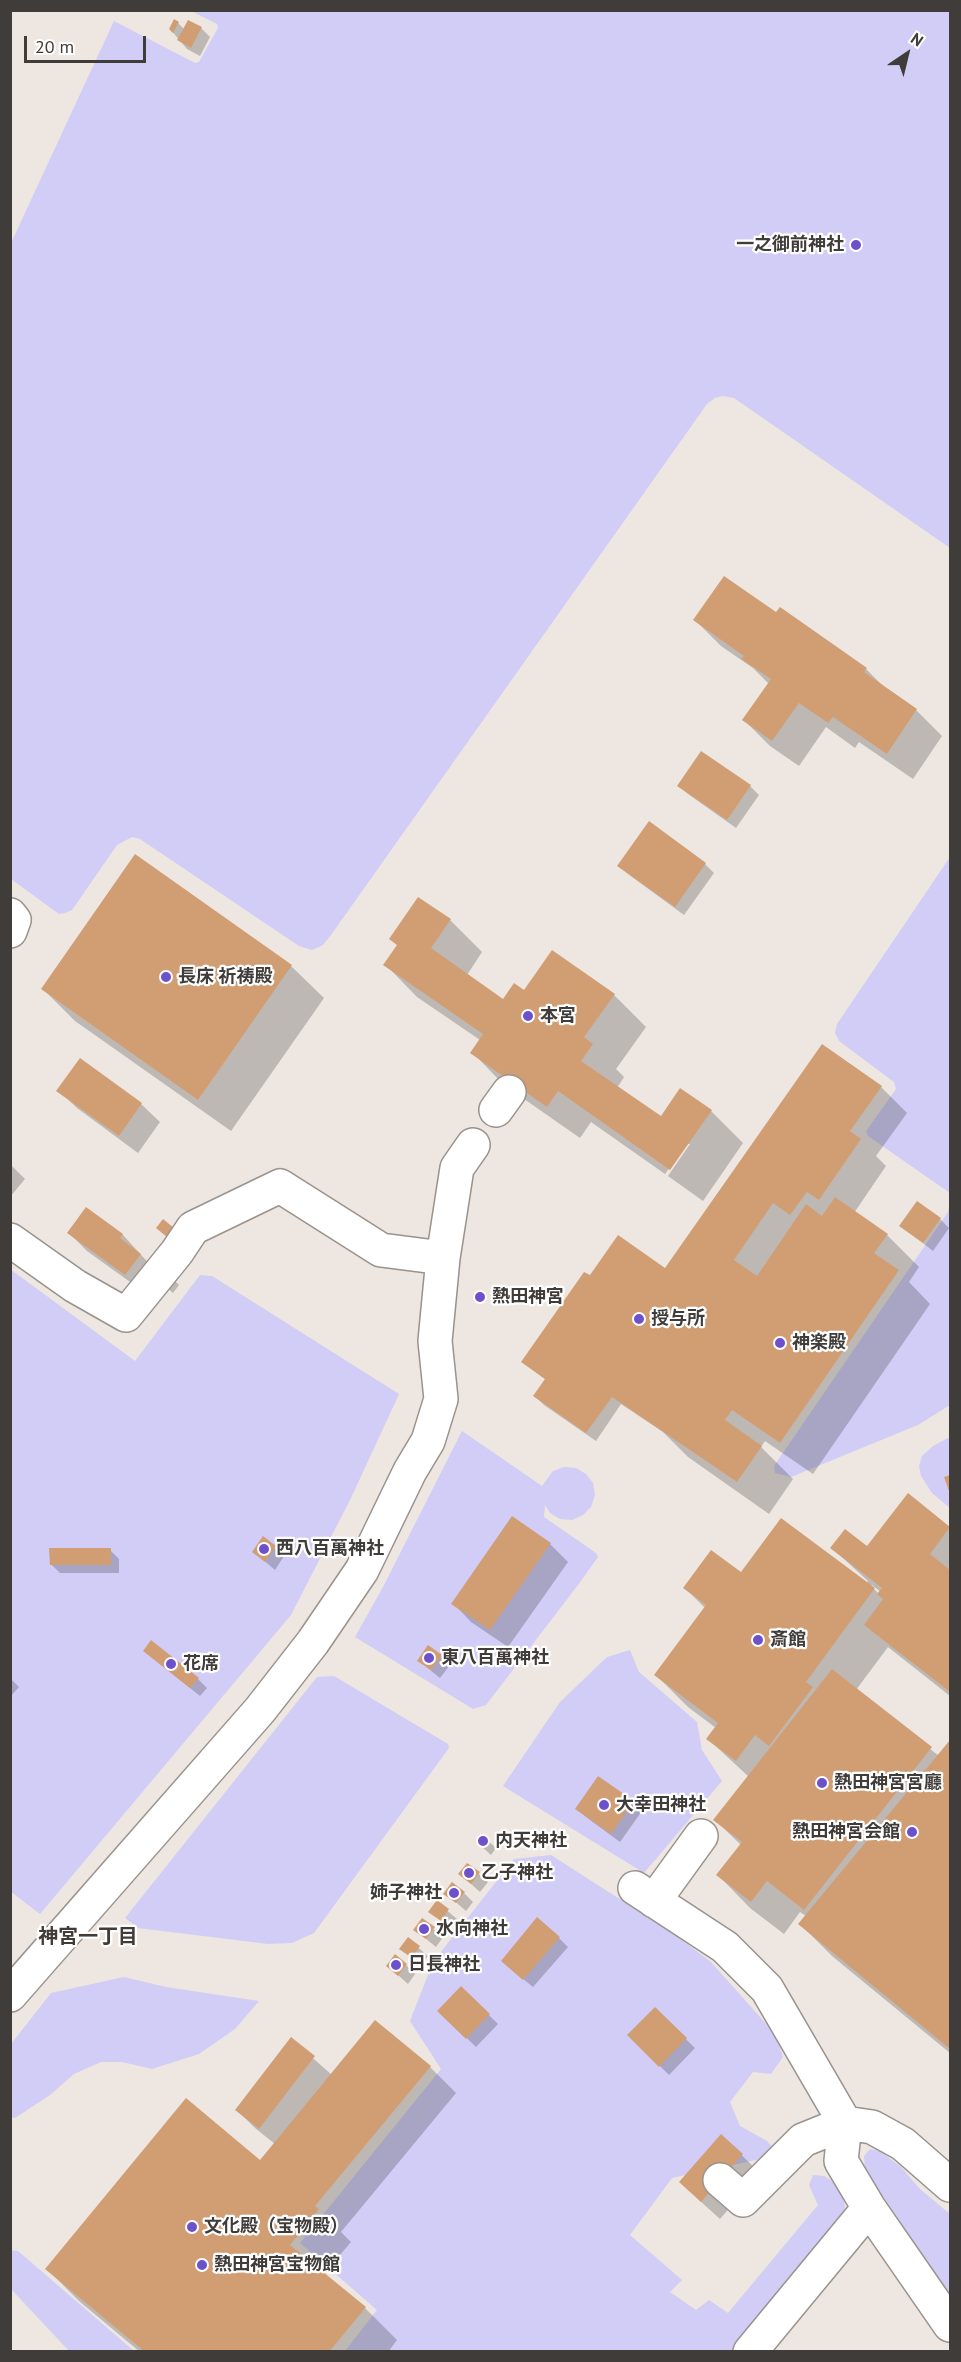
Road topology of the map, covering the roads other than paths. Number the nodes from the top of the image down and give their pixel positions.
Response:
1 (10, 915) edge
2 (10, 931) edge
3 (473, 1144) dead end
4 (10, 1239) edge
5 (443, 1258) junction
6 (702, 1836) dead end
7 (10, 1995) edge
8 (845, 2124) junction
9 (720, 2180) dead end
10 (951, 2185) edge
11 (869, 2208) junction
12 (951, 2325) edge
13 (750, 2352) edge

1 - 2 street
3 - 5 street
4 - 5 street
5 - 7 street
6 - 8 street
8 - 9 street
8 - 10 street
8 - 11 street
11 - 12 street
11 - 13 street

